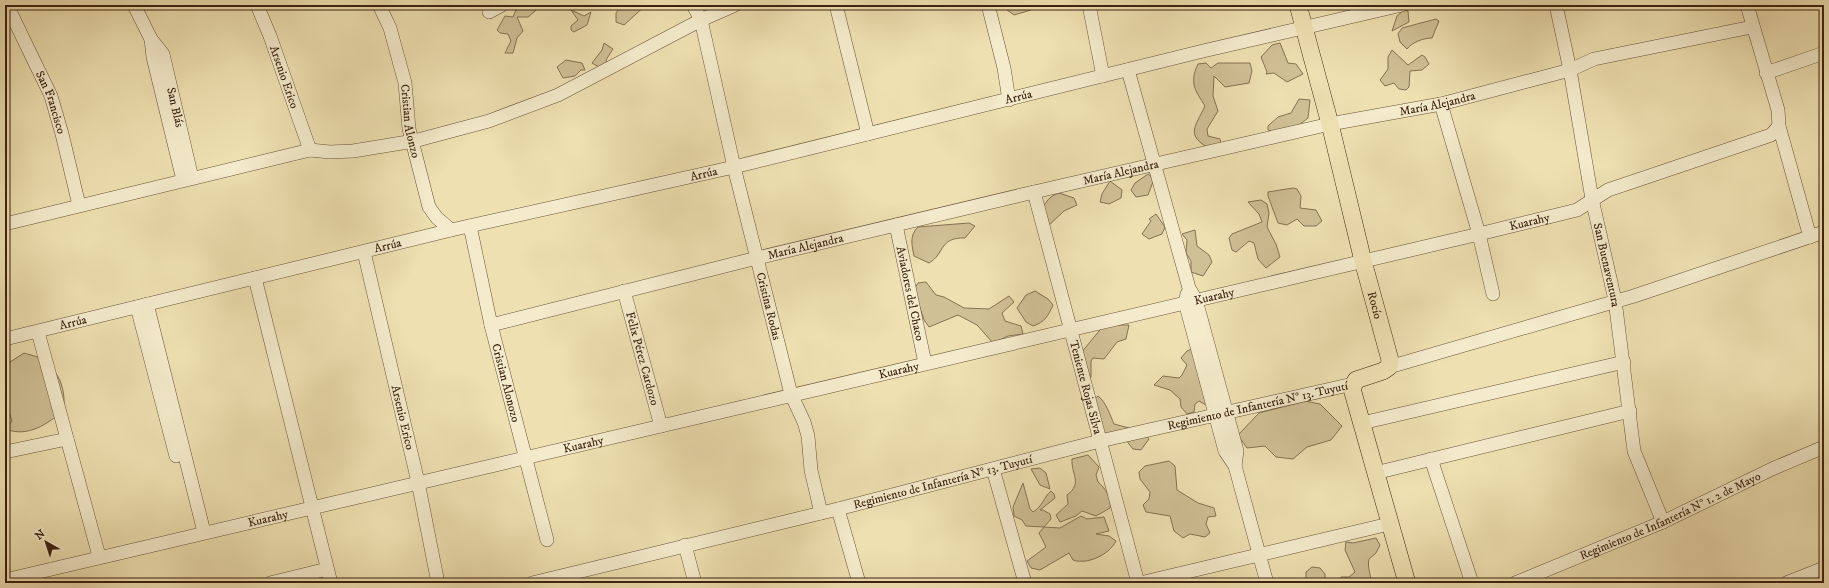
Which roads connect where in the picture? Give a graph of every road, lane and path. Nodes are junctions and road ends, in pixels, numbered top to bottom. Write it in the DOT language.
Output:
graph roads {
  1 [pos="7,5"];
  2 [pos="134,5"];
  3 [pos="257,5"];
  4 [pos="379,5"];
  5 [pos="502,5"];
  6 [pos="693,5"];
  7 [pos="735,5"];
  8 [pos="836,5"];
  9 [pos="988,5"];
  10 [pos="1089,5"];
  11 [pos="1298,5"];
  12 [pos="1402,5"];
  13 [pos="1556,5"];
  14 [pos="1747,5"];
  15 [pos="489,12"];
  16 [pos="702,20"];
  17 [pos="1304,26"];
  18 [pos="1752,27"];
  19 [pos="1824,52"];
  20 [pos="1128,70"];
  21 [pos="1570,70"];
  22 [pos="1766,72"];
  23 [pos="1103,76"];
  24 [pos="1009,100"];
  25 [pos="1441,104"];
  26 [pos="1330,124"];
  27 [pos="1779,126"];
  28 [pos="868,134"];
  29 [pos="411,142"];
  30 [pos="310,150"];
  31 [pos="1155,165"];
  32 [pos="734,167"];
  33 [pos="188,179"];
  34 [pos="1034,192"];
  35 [pos="1592,199"];
  36 [pos="79,205"];
  37 [pos="5,224"];
  38 [pos="896,225"];
  39 [pos="470,226"];
  40 [pos="451,230"];
  41 [pos="1824,232"];
  42 [pos="1479,234"];
  43 [pos="1810,236"];
  44 [pos="364,252"];
  45 [pos="757,258"];
  46 [pos="1362,261"];
  47 [pos="255,278"];
  48 [pos="624,291"];
  49 [pos="1493,294"];
  50 [pos="1615,300"];
  51 [pos="1191,301"];
  52 [pos="142,306"];
  53 [pos="490,325"];
  54 [pos="1071,328"];
  55 [pos="38,332"];
  56 [pos="5,339"];
  57 [pos="1624,362"];
  58 [pos="925,363"];
  59 [pos="1389,367"];
  60 [pos="1353,384"];
  61 [pos="791,394"];
  62 [pos="1630,411"];
  63 [pos="1227,412"];
  64 [pos="1214,415"];
  65 [pos="1362,423"];
  66 [pos="661,426"];
  67 [pos="67,439"];
  68 [pos="1100,441"];
  69 [pos="1824,447"];
  70 [pos="5,452"];
  71 [pos="524,458"];
  72 [pos="1431,459"];
  73 [pos="1235,466"];
  74 [pos="993,470"];
  75 [pos="1376,473"];
  76 [pos="418,482"];
  77 [pos="311,507"];
  78 [pos="838,510"];
  79 [pos="821,513"];
  80 [pos="1663,522"];
  81 [pos="1389,524"];
  82 [pos="200,533"];
  83 [pos="547,540"];
  84 [pos="685,545"];
  85 [pos="1260,555"];
  86 [pos="99,556"];
  87 [pos="1824,568"];
  88 [pos="327,569"];
  89 [pos="5,580"];
  90 [pos="270,583"];
  91 [pos="331,583"];
  92 [pos="438,583"];
  93 [pos="532,583"];
  94 [pos="695,583"];
  95 [pos="859,583"];
  96 [pos="1025,583"];
  97 [pos="1139,583"];
  98 [pos="1267,583"];
  99 [pos="1406,583"];
  100 [pos="1472,583"];
  101 [pos="1515,583"];
  102 [pos="1786,583"];
  1 -- 36 [label="street, San Francisco"];
  2 -- 33 [label="street, San Blás"];
  3 -- 30 [label="street, Arsenio Erico"];
  4 -- 29 [label="street, Cristian Alonzo"];
  5 -- 15 [label="street"];
  6 -- 16 [label="street, Cristina Rodas"];
  7 -- 16 [label="street"];
  8 -- 28 [label="street"];
  9 -- 24 [label="street"];
  10 -- 23 [label="street"];
  11 -- 17 [label="main road, Rocío"];
  12 -- 17 [label="street, Arrúa"];
  13 -- 21 [label="street, San Buenaventura"];
  14 -- 18 [label="street"];
  16 -- 29 [label="street"];
  16 -- 32 [label="street, Cristina Rodas"];
  17 -- 20 [label="street, Arrúa"];
  17 -- 26 [label="main road, Rocío"];
  18 -- 21 [label="street, María Alejandra"];
  18 -- 22 [label="street"];
  19 -- 22 [label="street"];
  20 -- 23 [label="street, Arrúa"];
  20 -- 31 [label="street"];
  21 -- 25 [label="street, María Alejandra"];
  21 -- 35 [label="street, San Buenaventura"];
  22 -- 27 [label="street"];
  23 -- 24 [label="street, Arrúa"];
  24 -- 28 [label="street, Arrúa"];
  25 -- 26 [label="street, María Alejandra"];
  25 -- 42 [label="street"];
  26 -- 31 [label="street, María Alejandra"];
  26 -- 46 [label="main road, Rocío"];
  27 -- 35 [label="street, Kuarahy"];
  27 -- 43 [label="street"];
  28 -- 32 [label="street, Arrúa"];
  29 -- 30 [label="street"];
  29 -- 40 [label="street, Cristian Alonzo"];
  30 -- 33 [label="street"];
  31 -- 34 [label="street, María Alejandra"];
  31 -- 51 [label="street"];
  32 -- 39 [label="street, Arrúa"];
  32 -- 45 [label="street, Cristina Rodas"];
  33 -- 36 [label="street"];
  34 -- 38 [label="street, María Alejandra"];
  34 -- 54 [label="street, Teniente Rojas Silva"];
  35 -- 42 [label="street, Kuarahy"];
  35 -- 50 [label="street, San Buenaventura"];
  36 -- 37 [label="street"];
  38 -- 45 [label="street, María Alejandra"];
  38 -- 58 [label="street, Aviadores del Chaco"];
  39 -- 40 [label="street, Arrúa"];
  39 -- 53 [label="street, Cristian Alonozo"];
  40 -- 44 [label="street, Arrúa"];
  41 -- 43 [label="street"];
  42 -- 46 [label="street, Kuarahy"];
  42 -- 49 [label="street"];
  43 -- 50 [label="street"];
  44 -- 47 [label="street, Arrúa"];
  44 -- 76 [label="street, Arsenio Erico"];
  45 -- 48 [label="street, María Alejandra"];
  45 -- 61 [label="street, Cristina Rodas"];
  46 -- 51 [label="street, Kuarahy"];
  46 -- 59 [label="main road, Rocío"];
  47 -- 52 [label="street, Arrúa"];
  47 -- 77 [label="street"];
  48 -- 53 [label="street, María Alejandra"];
  48 -- 66 [label="street, Felix Pérez Cardozo"];
  50 -- 57 [label="street, San Buenaventura"];
  50 -- 59 [label="street"];
  51 -- 54 [label="street, Kuarahy"];
  51 -- 63 [label="street"];
  51 -- 64 [label="street"];
  52 -- 55 [label="street, Arrúa"];
  52 -- 82 [label="street"];
  53 -- 71 [label="street, Cristian Alonozo"];
  54 -- 58 [label="street, Kuarahy"];
  54 -- 68 [label="street, Teniente Rojas Silva"];
  55 -- 56 [label="street, Arrúa"];
  55 -- 67 [label="street"];
  57 -- 62 [label="street, San Buenaventura"];
  57 -- 65 [label="street"];
  58 -- 61 [label="street, Kuarahy"];
  59 -- 60 [label="main road"];
  60 -- 63 [label="street, Regimiento de Infantería N° 13. Tuyutí"];
  60 -- 65 [label="main road"];
  61 -- 66 [label="street, Kuarahy"];
  61 -- 79 [label="street, Cristina Rodas"];
  62 -- 72 [label="street"];
  62 -- 80 [label="street, San Buenaventura"];
  63 -- 64 [label="street, Regimiento de Infantería N° 13. Tuyutí"];
  63 -- 73 [label="street"];
  64 -- 68 [label="street, Regimiento de Infantería N° 13. Tuyutí"];
  64 -- 73 [label="street"];
  65 -- 75 [label="main road"];
  66 -- 71 [label="street, Kuarahy"];
  67 -- 70 [label="street"];
  67 -- 86 [label="street"];
  68 -- 74 [label="street, Regimiento de Infantería N° 13. Tuyutí"];
  68 -- 97 [label="street, Teniente Rojas Silva"];
  69 -- 80 [label="street, Regimiento de Infantería N° 1. 2 de Mayo"];
  71 -- 76 [label="street, Kuarahy"];
  71 -- 83 [label="street, Cristian Alonozo"];
  72 -- 75 [label="street"];
  72 -- 100 [label="street"];
  73 -- 85 [label="street"];
  74 -- 78 [label="street, Regimiento de Infantería N° 13. Tuyutí"];
  74 -- 96 [label="street"];
  75 -- 81 [label="main road"];
  76 -- 77 [label="street, Kuarahy"];
  76 -- 92 [label="street, Arsenio Erico"];
  77 -- 82 [label="street, Kuarahy"];
  77 -- 88 [label="street"];
  78 -- 79 [label="street, Regimiento de Infantería N° 13. Tuyutí"];
  78 -- 95 [label="street"];
  79 -- 84 [label="street, Regimiento de Infantería N° 13. Tuyutí"];
  80 -- 101 [label="street, Regimiento de Infantería N° 1. 2 de Mayo"];
  81 -- 85 [label="street"];
  81 -- 99 [label="main road"];
  82 -- 86 [label="street, Kuarahy"];
  84 -- 93 [label="street, Regimiento de Infantería N° 13. Tuyutí"];
  84 -- 94 [label="street"];
  85 -- 97 [label="street"];
  85 -- 98 [label="street"];
  86 -- 89 [label="street, Kuarahy"];
  87 -- 102 [label="street"];
  88 -- 90 [label="street"];
  88 -- 91 [label="street"];
}
